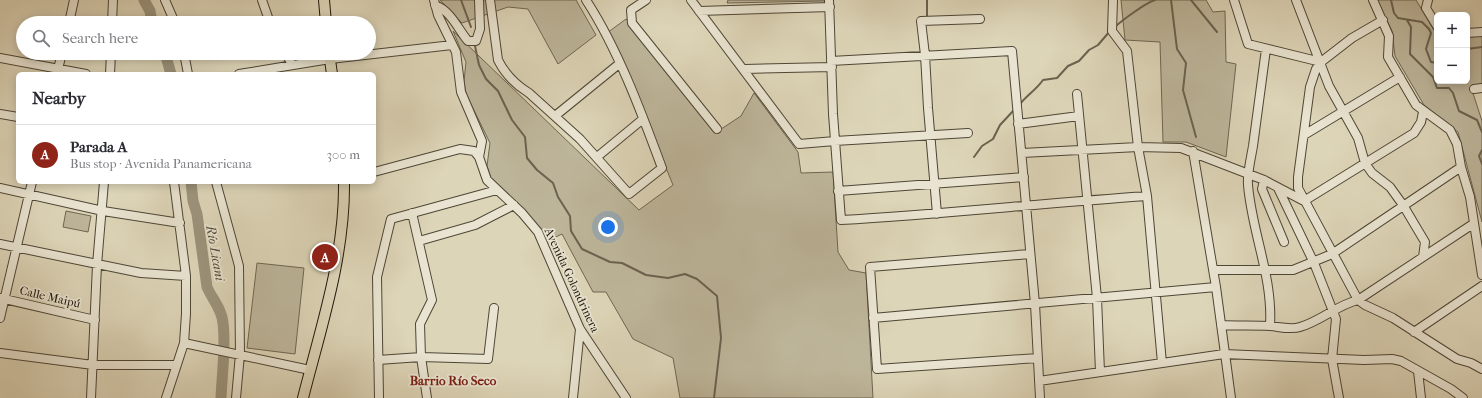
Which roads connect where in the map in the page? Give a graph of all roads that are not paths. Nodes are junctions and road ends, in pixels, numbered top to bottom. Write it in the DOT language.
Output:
graph roads {
  1 [pos="74,0"];
  2 [pos="113,0"];
  3 [pos="165,0"];
  4 [pos="262,0"];
  5 [pos="324,0"];
  6 [pos="478,0"];
  7 [pos="490,0"];
  8 [pos="586,0"];
  9 [pos="593,0"];
  10 [pos="646,0"];
  11 [pos="1113,0"];
  12 [pos="1234,0"];
  13 [pos="1373,0"];
  14 [pos="1428,0"];
  15 [pos="1299,1"];
  16 [pos="435,3"];
  17 [pos="695,4"];
  18 [pos="830,4"];
  19 [pos="592,10"];
  20 [pos="71,16"];
  21 [pos="112,16"];
  22 [pos="172,16"];
  23 [pos="268,16"];
  24 [pos="325,16"];
  25 [pos="980,19"];
  26 [pos="1383,20"];
  27 [pos="1434,21"];
  28 [pos="1481,32"];
  29 [pos="1470,33"];
  30 [pos="452,45"];
  31 [pos="1266,49"];
  32 [pos="376,52"];
  33 [pos="926,55"];
  34 [pos="0,58"];
  35 [pos="60,60"];
  36 [pos="111,60"];
  37 [pos="185,60"];
  38 [pos="290,60"];
  39 [pos="313,60"];
  40 [pos="330,60"];
  41 [pos="1321,62"];
  42 [pos="619,64"];
  43 [pos="832,64"];
  44 [pos="292,65"];
  45 [pos="745,69"];
  46 [pos="58,71"];
  47 [pos="110,72"];
  48 [pos="188,72"];
  49 [pos="251,72"];
  50 [pos="332,72"];
  51 [pos="1400,76"];
  52 [pos="1077,94"];
  53 [pos="1343,111"];
  54 [pos="1423,112"];
  55 [pos="0,114"];
  56 [pos="555,116"];
  57 [pos="1080,116"];
  58 [pos="16,117"];
  59 [pos="1432,117"];
  60 [pos="643,119"];
  61 [pos="1018,124"];
  62 [pos="717,129"];
  63 [pos="1414,132"];
  64 [pos="968,133"];
  65 [pos="930,135"];
  66 [pos="1304,135"];
  67 [pos="835,141"];
  68 [pos="1138,147"];
  69 [pos="1083,150"];
  70 [pos="1193,151"];
  71 [pos="1022,153"];
  72 [pos="479,156"];
  73 [pos="597,157"];
  74 [pos="1365,163"];
  75 [pos="1461,167"];
  76 [pos="376,171"];
  77 [pos="1249,175"];
  78 [pos="1024,177"];
  79 [pos="1264,180"];
  80 [pos="32,184"];
  81 [pos="104,184"];
  82 [pos="174,184"];
  83 [pos="217,184"];
  84 [pos="344,184"];
  85 [pos="934,185"];
  86 [pos="0,188"];
  87 [pos="1278,188"];
  88 [pos="497,190"];
  89 [pos="838,191"];
  90 [pos="29,194"];
  91 [pos="1147,196"];
  92 [pos="1088,200"];
  93 [pos="1304,201"];
  94 [pos="514,205"];
  95 [pos="1026,205"];
  96 [pos="1403,205"];
  97 [pos="103,211"];
  98 [pos="412,213"];
  99 [pos="937,214"];
  100 [pos="180,223"];
  101 [pos="1473,224"];
  102 [pos="419,241"];
  103 [pos="1284,242"];
  104 [pos="0,244"];
  105 [pos="17,248"];
  106 [pos="1030,254"];
  107 [pos="1332,254"];
  108 [pos="1423,257"];
  109 [pos="1314,263"];
  110 [pos="97,265"];
  111 [pos="1214,270"];
  112 [pos="1266,271"];
  113 [pos="1482,275"];
  114 [pos="186,276"];
  115 [pos="1482,286"];
  116 [pos="1216,287"];
  117 [pos="1156,292"];
  118 [pos="1097,298"];
  119 [pos="3,299"];
  120 [pos="1358,300"];
  121 [pos="1035,304"];
  122 [pos="494,308"];
  123 [pos="1333,310"];
  124 [pos="0,318"];
  125 [pos="873,318"];
  126 [pos="95,320"];
  127 [pos="1221,325"];
  128 [pos="1270,326"];
  129 [pos="580,330"];
  130 [pos="1414,332"];
  131 [pos="184,343"];
  132 [pos="0,353"];
  133 [pos="240,354"];
  134 [pos="1224,354"];
  135 [pos="421,356"];
  136 [pos="1038,358"];
  137 [pos="1332,359"];
  138 [pos="378,360"];
  139 [pos="1162,363"];
  140 [pos="94,365"];
  141 [pos="176,365"];
  142 [pos="310,370"];
  143 [pos="1482,370"];
  144 [pos="1418,371"];
  145 [pos="1100,372"];
  146 [pos="1039,381"];
  147 [pos="1451,389"];
  148 [pos="90,398"];
  149 [pos="166,398"];
  150 [pos="236,398"];
  151 [pos="303,398"];
  152 [pos="379,398"];
  153 [pos="426,398"];
  154 [pos="573,398"];
  155 [pos="626,398"];
  156 [pos="1040,398"];
  157 [pos="1231,398"];
  158 [pos="1339,398"];
  159 [pos="1421,398"];
  160 [pos="1452,398"];
  161 [pos="1463,398"];
  1 -- 20 [label="street"];
  2 -- 21 [label="street"];
  3 -- 22 [label="street"];
  4 -- 23 [label="street"];
  5 -- 24 [label="main road"];
  6 -- 16 [label="street"];
  7 -- 56 [label="street"];
  8 -- 19 [label="street"];
  9 -- 19 [label="street"];
  10 -- 62 [label="street"];
  11 -- 68 [label="street"];
  12 -- 31 [label="street"];
  13 -- 26 [label="street"];
  14 -- 27 [label="street"];
  15 -- 41 [label="street"];
  16 -- 30 [label="street, Avenida Golondrinera"];
  17 -- 18 [label="street"];
  17 -- 45 [label="street"];
  18 -- 43 [label="street"];
  19 -- 42 [label="street"];
  25 -- 33 [label="street"];
  26 -- 41 [label="street"];
  26 -- 51 [label="street"];
  28 -- 29 [label="street"];
  30 -- 32 [label="street"];
  30 -- 72 [label="street, Avenida Golondrinera"];
  31 -- 41 [label="street"];
  31 -- 77 [label="street"];
  33 -- 43 [label="street"];
  33 -- 61 [label="street"];
  33 -- 65 [label="street"];
  34 -- 46 [label="street"];
  35 -- 46 [label="street"];
  36 -- 47 [label="street"];
  37 -- 48 [label="street"];
  38 -- 44 [label="street"];
  39 -- 44 [label="street"];
  40 -- 50 [label="main road"];
  41 -- 53 [label="street"];
  41 -- 66 [label="street"];
  42 -- 56 [label="street"];
  42 -- 60 [label="street"];
  43 -- 45 [label="street"];
  43 -- 67 [label="street"];
  44 -- 49 [label="street"];
  45 -- 67 [label="street"];
  51 -- 53 [label="street"];
  51 -- 54 [label="street"];
  52 -- 57 [label="street"];
  53 -- 66 [label="street"];
  53 -- 74 [label="street"];
  54 -- 59 [label="street"];
  54 -- 63 [label="street"];
  55 -- 58 [label="street"];
  56 -- 73 [label="street"];
  57 -- 61 [label="street"];
  57 -- 69 [label="street"];
  59 -- 63 [label="street"];
  59 -- 75 [label="street"];
  60 -- 73 [label="street"];
  60 -- 73 [label="street"];
  61 -- 71 [label="street"];
  63 -- 74 [label="street"];
  64 -- 65 [label="street"];
  65 -- 67 [label="street"];
  65 -- 85 [label="street"];
  66 -- 93 [label="street"];
  67 -- 89 [label="street"];
  68 -- 69 [label="street"];
  68 -- 70 [label="street"];
  68 -- 91 [label="street"];
  69 -- 71 [label="street"];
  69 -- 92 [label="street"];
  70 -- 77 [label="street"];
  70 -- 111 [label="street"];
  71 -- 78 [label="street"];
  72 -- 76 [label="street"];
  72 -- 88 [label="street, Avenida Golondrinera"];
  74 -- 93 [label="street"];
  74 -- 96 [label="street"];
  75 -- 96 [label="street"];
  75 -- 101 [label="street"];
  77 -- 79 [label="street"];
  77 -- 112 [label="street"];
  78 -- 85 [label="street"];
  78 -- 95 [label="street"];
  79 -- 87 [label="street"];
  79 -- 103 [label="street"];
  80 -- 90 [label="street"];
  81 -- 97 [label="street"];
  82 -- 100 [label="street"];
  83 -- 133 [label="street"];
  84 -- 142 [label="main road"];
  85 -- 89 [label="street"];
  85 -- 99 [label="street"];
  86 -- 90 [label="street"];
  87 -- 93 [label="street"];
  87 -- 109 [label="street"];
  88 -- 94 [label="street, Avenida Golondrinera"];
  88 -- 98 [label="street"];
  89 -- 99 [label="street"];
  90 -- 97 [label="street"];
  90 -- 105 [label="street"];
  91 -- 92 [label="street"];
  91 -- 117 [label="street"];
  92 -- 95 [label="street"];
  92 -- 118 [label="street"];
  93 -- 107 [label="street"];
  94 -- 102 [label="street"];
  94 -- 129 [label="street, Avenida Golondrinera"];
  95 -- 99 [label="street"];
  95 -- 106 [label="street"];
  96 -- 107 [label="street"];
  96 -- 108 [label="street"];
  97 -- 100 [label="street"];
  97 -- 110 [label="street"];
  98 -- 102 [label="street"];
  98 -- 138 [label="street"];
  100 -- 114 [label="street"];
  101 -- 108 [label="street"];
  101 -- 113 [label="street"];
  102 -- 135 [label="street"];
  104 -- 105 [label="street"];
  105 -- 110 [label="street"];
  105 -- 119 [label="street"];
  106 -- 121 [label="street"];
  106 -- 125 [label="street"];
  107 -- 109 [label="street"];
  107 -- 120 [label="street"];
  108 -- 120 [label="street"];
  109 -- 112 [label="street"];
  109 -- 123 [label="street"];
  110 -- 114 [label="street"];
  110 -- 126 [label="street"];
  111 -- 112 [label="street"];
  111 -- 116 [label="street"];
  112 -- 128 [label="street"];
  114 -- 131 [label="street"];
  115 -- 130 [label="street"];
  116 -- 117 [label="street"];
  116 -- 127 [label="street"];
  117 -- 118 [label="street"];
  117 -- 139 [label="street"];
  118 -- 121 [label="street"];
  118 -- 145 [label="street"];
  119 -- 124 [label="street"];
  119 -- 126 [label="street, Calle Maipú"];
  120 -- 123 [label="street"];
  120 -- 130 [label="street"];
  121 -- 125 [label="street"];
  121 -- 136 [label="street"];
  122 -- 135 [label="street"];
  123 -- 128 [label="street"];
  123 -- 137 [label="street"];
  125 -- 136 [label="street"];
  126 -- 140 [label="street"];
  127 -- 128 [label="street"];
  127 -- 134 [label="street"];
  129 -- 154 [label="street"];
  129 -- 155 [label="street, Avenida Golondrinera"];
  130 -- 143 [label="street"];
  131 -- 133 [label="street"];
  131 -- 141 [label="street"];
  132 -- 140 [label="street"];
  133 -- 142 [label="street"];
  133 -- 150 [label="street"];
  134 -- 137 [label="street"];
  134 -- 139 [label="street"];
  134 -- 157 [label="street"];
  135 -- 138 [label="street"];
  135 -- 153 [label="street"];
  136 -- 146 [label="street"];
  137 -- 144 [label="street"];
  137 -- 158 [label="street"];
  138 -- 152 [label="street"];
  139 -- 145 [label="street"];
  140 -- 141 [label="street"];
  140 -- 148 [label="street"];
  141 -- 149 [label="street"];
  142 -- 151 [label="main road"];
  144 -- 147 [label="street"];
  144 -- 159 [label="street"];
  145 -- 146 [label="street"];
  146 -- 156 [label="street"];
  147 -- 160 [label="street"];
  147 -- 161 [label="street"];
}
